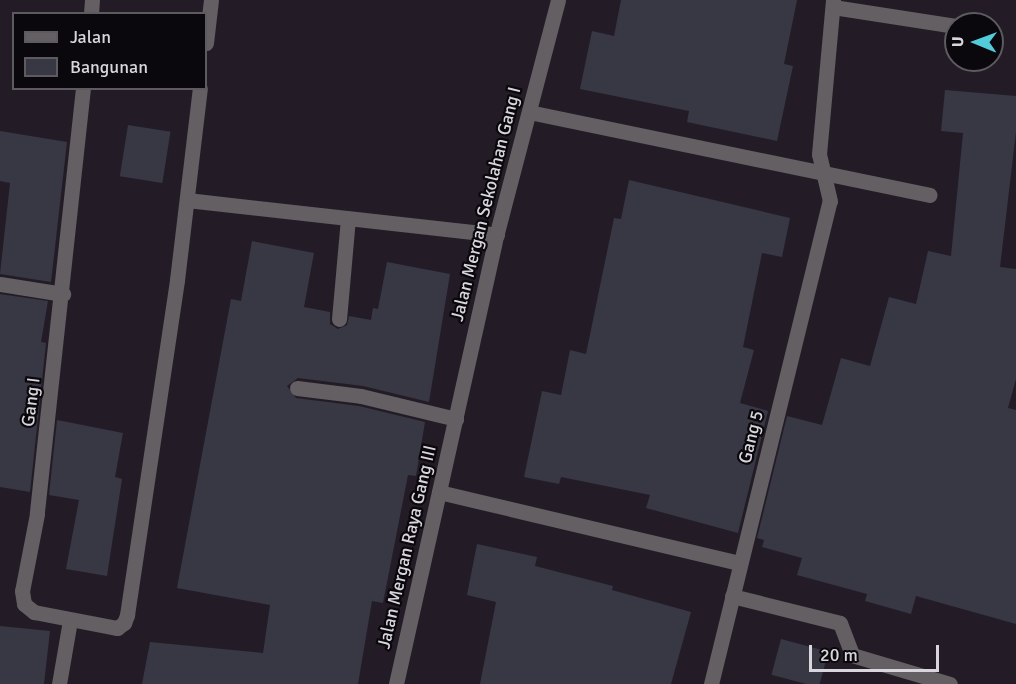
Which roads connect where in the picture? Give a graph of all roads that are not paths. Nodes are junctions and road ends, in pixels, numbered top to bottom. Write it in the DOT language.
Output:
graph roads {
  1 [pos="211,0"];
  2 [pos="558,0"];
  3 [pos="833,3"];
  4 [pos="944,24"];
  5 [pos="207,34"];
  6 [pos="83,90"];
  7 [pos="200,90"];
  8 [pos="529,112"];
  9 [pos="825,176"];
  10 [pos="930,195"];
  11 [pos="187,200"];
  12 [pos="348,218"];
  13 [pos="497,235"];
  14 [pos="0,284"];
  15 [pos="63,294"];
  16 [pos="339,319"];
  17 [pos="297,388"];
  18 [pos="456,419"];
  19 [pos="439,492"];
  20 [pos="740,563"];
  21 [pos="732,596"];
  22 [pos="70,620"];
  23 [pos="59,684"];
  24 [pos="396,684"];
  25 [pos="711,684"];
  26 [pos="950,684"];
  1 -- 5 [label="street"];
  2 -- 8 [label="street, Jalan Mergan Sekolahan Gang I"];
  3 -- 4 [label="street"];
  3 -- 9 [label="street"];
  6 -- 15 [label="street, Gang I"];
  7 -- 11 [label="street"];
  8 -- 9 [label="street"];
  8 -- 13 [label="street, Jalan Mergan Sekolahan Gang I"];
  9 -- 10 [label="street"];
  9 -- 20 [label="street, Gang 5"];
  11 -- 12 [label="street"];
  11 -- 22 [label="street, Gang I"];
  12 -- 13 [label="street"];
  12 -- 16 [label="street"];
  13 -- 18 [label="street, Jalan Mergan Sekolahan Gang I"];
  14 -- 15 [label="street"];
  15 -- 22 [label="street, Gang I"];
  17 -- 18 [label="street"];
  18 -- 19 [label="street, Jalan Mergan Raya Gang III"];
  19 -- 20 [label="street"];
  19 -- 24 [label="street, Jalan Mergan Raya Gang III"];
  20 -- 21 [label="street, Gang 5"];
  21 -- 25 [label="street, Gang 5"];
  21 -- 26 [label="street"];
  22 -- 23 [label="street"];
}
